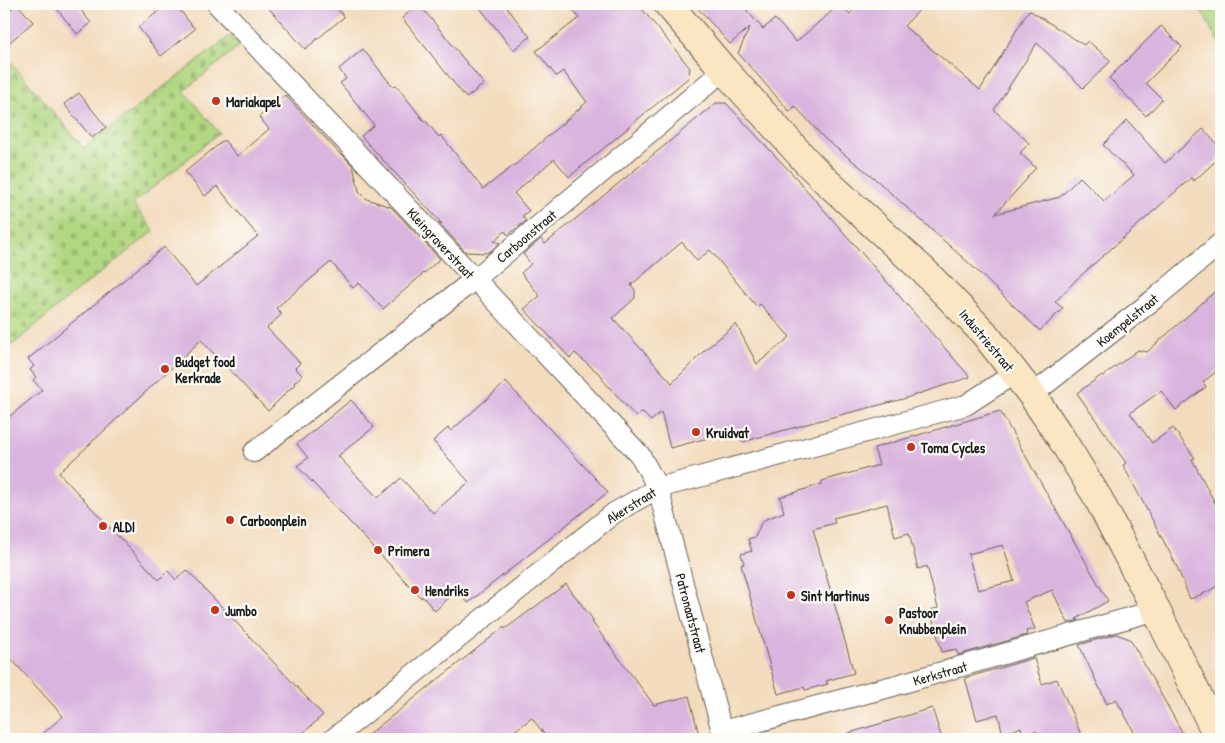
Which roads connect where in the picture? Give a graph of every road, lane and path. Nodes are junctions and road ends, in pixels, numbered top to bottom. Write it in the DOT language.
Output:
graph roads {
  1 [pos="217,4"];
  2 [pos="668,4"];
  3 [pos="724,70"];
  4 [pos="1221,243"];
  5 [pos="475,279"];
  6 [pos="1015,373"];
  7 [pos="1032,395"];
  8 [pos="254,452"];
  9 [pos="658,488"];
  10 [pos="1156,610"];
  11 [pos="724,735"];
  12 [pos="332,739"];
  13 [pos="1219,739"];
  1 -- 5 [label="street, Kleingraverstraat"];
  2 -- 3 [label="street, Industriestraat"];
  3 -- 5 [label="street, Carboonstraat"];
  3 -- 6 [label="street, Industriestraat"];
  4 -- 7 [label="street, Koempelstraat"];
  5 -- 8 [label="street, Carboonstraat"];
  5 -- 9 [label="street, Kleingraverstraat"];
  6 -- 7 [label="street, Industriestraat"];
  6 -- 9 [label="street, Akerstraat"];
  7 -- 10 [label="street, Industriestraat"];
  9 -- 11 [label="street, Patronaatstraat"];
  9 -- 12 [label="street, Akerstraat"];
  10 -- 11 [label="street, Kerkstraat"];
  10 -- 13 [label="street, Industriestraat"];
}
